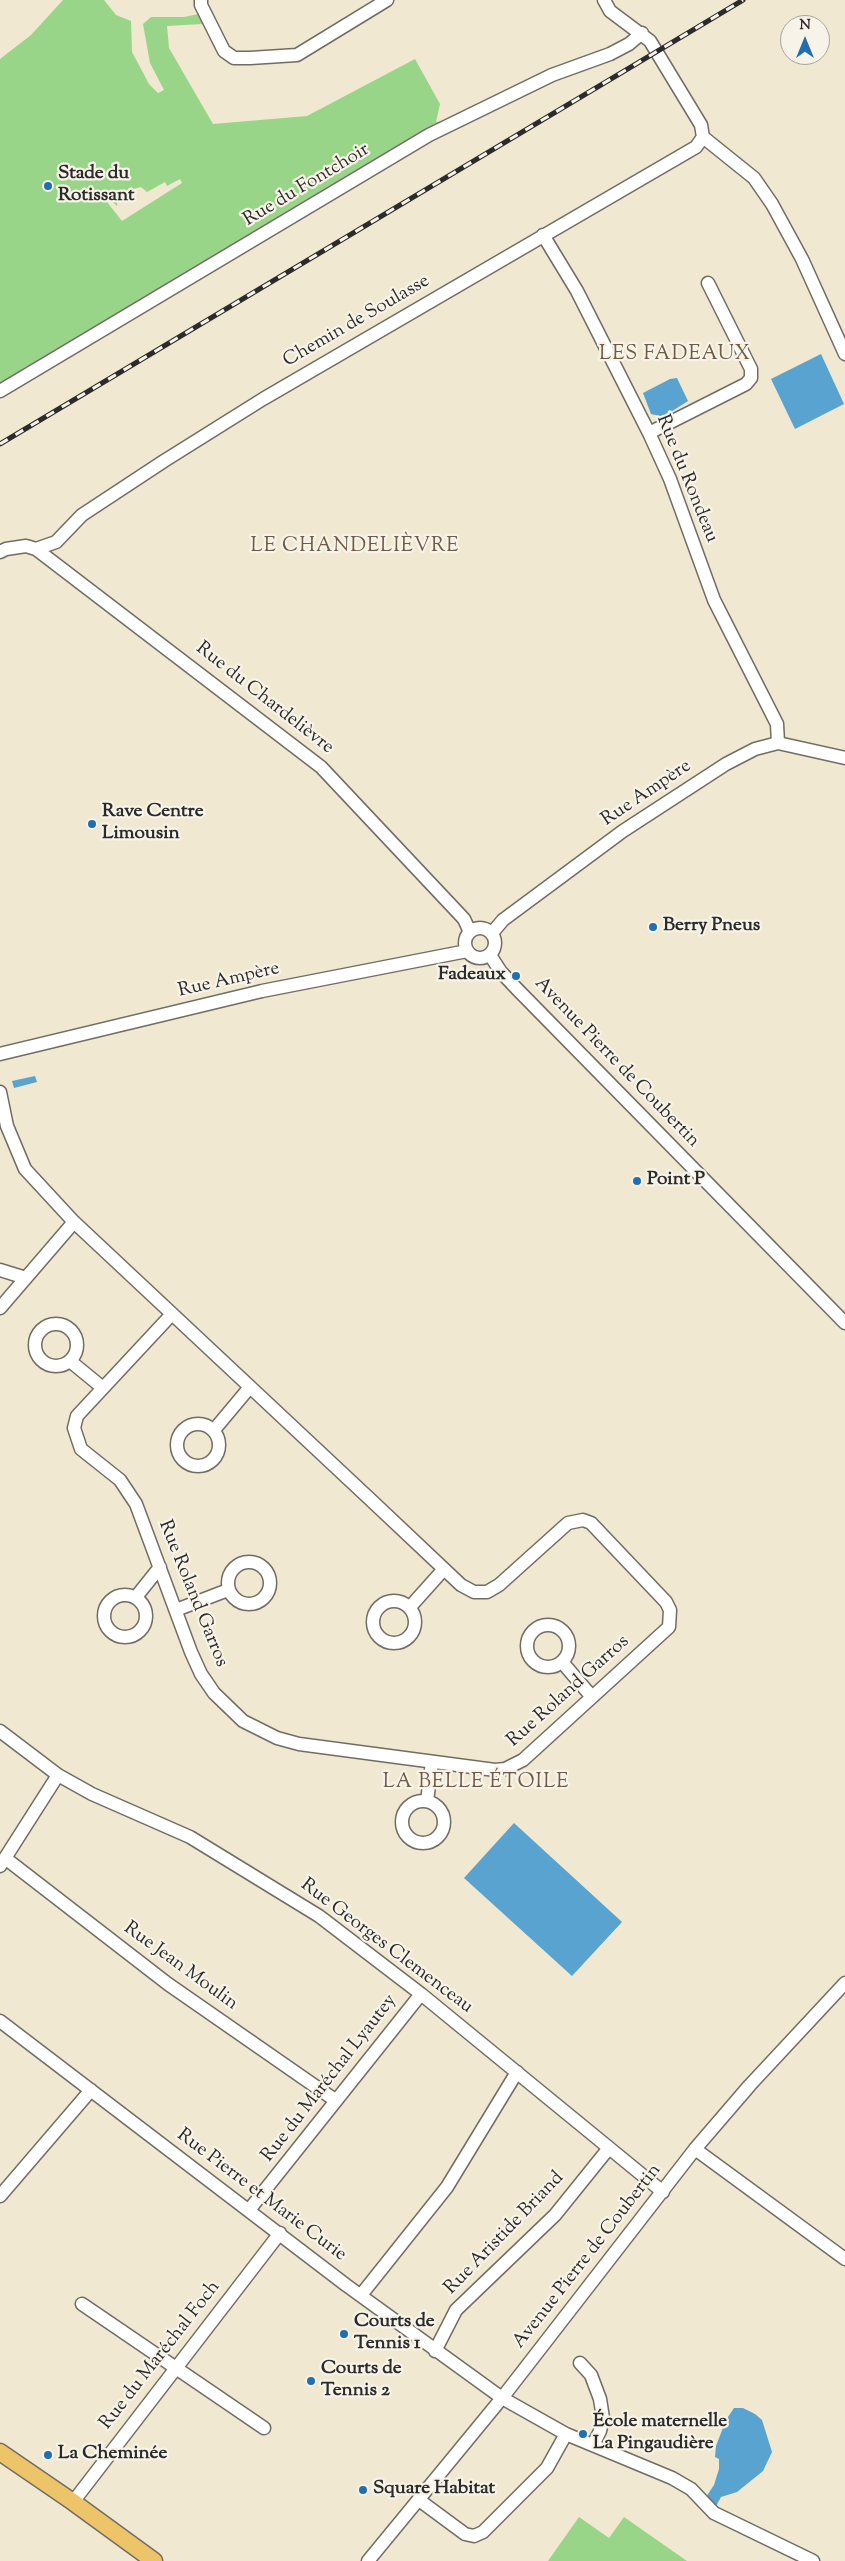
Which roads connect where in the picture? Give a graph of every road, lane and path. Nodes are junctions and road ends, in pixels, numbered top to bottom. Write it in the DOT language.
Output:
graph roads {
  1 [pos="201,0"];
  2 [pos="388,0"];
  3 [pos="604,0"];
  4 [pos="642,33"];
  5 [pos="703,137"];
  6 [pos="543,235"];
  7 [pos="708,283"];
  8 [pos="845,354"];
  9 [pos="0,391"];
  10 [pos="649,433"];
  11 [pos="36,548"];
  12 [pos="0,552"];
  13 [pos="778,743"];
  14 [pos="845,758"];
  15 [pos="470,932"];
  16 [pos="492,933"];
  17 [pos="467,951"];
  18 [pos="490,955"];
  19 [pos="0,1054"];
  20 [pos="0,1092"];
  21 [pos="74,1222"];
  22 [pos="0,1270"];
  23 [pos="26,1278"];
  24 [pos="0,1308"];
  25 [pos="172,1314"];
  26 [pos="845,1323"];
  27 [pos="70,1361"];
  28 [pos="250,1387"];
  29 [pos="103,1388"];
  30 [pos="214,1430"];
  31 [pos="160,1567"];
  32 [pos="444,1569"];
  33 [pos="228,1590"];
  34 [pos="136,1597"];
  35 [pos="410,1607"];
  36 [pos="176,1610"];
  37 [pos="562,1662"];
  38 [pos="592,1697"];
  39 [pos="0,1730"];
  40 [pos="432,1762"];
  41 [pos="58,1775"];
  42 [pos="427,1801"];
  43 [pos="2,1862"];
  44 [pos="845,1984"];
  45 [pos="421,1994"];
  46 [pos="0,2022"];
  47 [pos="517,2072"];
  48 [pos="91,2090"];
  49 [pos="336,2100"];
  50 [pos="609,2148"];
  51 [pos="695,2149"];
  52 [pos="663,2192"];
  53 [pos="0,2196"];
  54 [pos="249,2210"];
  55 [pos="280,2233"];
  56 [pos="845,2259"];
  57 [pos="361,2295"];
  58 [pos="82,2304"];
  59 [pos="435,2351"];
  60 [pos="580,2363"];
  61 [pos="176,2368"];
  62 [pos="502,2398"];
  63 [pos="264,2428"];
  64 [pos="566,2434"];
  65 [pos="593,2445"];
  66 [pos="0,2452"];
  67 [pos="419,2500"];
  68 [pos="73,2502"];
  69 [pos="154,2561"];
  70 [pos="368,2561"];
  71 [pos="813,2561"];
  1 -- 2 [label="street"];
  3 -- 4 [label="street"];
  4 -- 5 [label="street"];
  4 -- 9 [label="street, Rue du Fontchoir"];
  5 -- 6 [label="street, Chemin de Soulasse"];
  5 -- 8 [label="street"];
  6 -- 10 [label="street, Rue du Rondeau"];
  6 -- 11 [label="street, Chemin de Soulasse"];
  7 -- 10 [label="street"];
  10 -- 13 [label="street, Rue du Rondeau"];
  11 -- 12 [label="street"];
  11 -- 15 [label="street, Rue du Chardelièvre"];
  13 -- 14 [label="street, Rue Ampère"];
  13 -- 16 [label="street, Rue Ampère"];
  15 -- 16 [label="street"];
  15 -- 17 [label="street"];
  16 -- 18 [label="street"];
  17 -- 18 [label="street"];
  17 -- 19 [label="street, Rue Ampère"];
  18 -- 26 [label="street, Avenue Pierre de Coubertin"];
  20 -- 21 [label="street, Rue Roland Garros"];
  21 -- 23 [label="street"];
  21 -- 25 [label="street, Rue Roland Garros"];
  22 -- 23 [label="street"];
  23 -- 24 [label="street"];
  25 -- 28 [label="street, Rue Roland Garros"];
  25 -- 29 [label="street, Rue Roland Garros"];
  27 -- 29 [label="street"];
  28 -- 30 [label="street"];
  28 -- 32 [label="street, Rue Roland Garros"];
  29 -- 31 [label="street, Rue Roland Garros"];
  31 -- 34 [label="street"];
  31 -- 36 [label="street, Rue Roland Garros"];
  32 -- 35 [label="street"];
  32 -- 38 [label="street, Rue Roland Garros"];
  33 -- 36 [label="street"];
  36 -- 40 [label="street, Rue Roland Garros"];
  37 -- 38 [label="street"];
  38 -- 40 [label="street, Rue Roland Garros"];
  39 -- 41 [label="street, Rue Georges Clemenceau"];
  40 -- 42 [label="street"];
  41 -- 43 [label="street"];
  41 -- 45 [label="street, Rue Georges Clemenceau"];
  43 -- 49 [label="street, Rue Jean Moulin"];
  44 -- 51 [label="street, Avenue Pierre de Coubertin"];
  45 -- 47 [label="street, Rue Georges Clemenceau"];
  45 -- 49 [label="street, Rue du Maréchal Lyautey"];
  46 -- 48 [label="street, Rue Pierre et Marie Curie"];
  47 -- 50 [label="street, Rue Georges Clemenceau"];
  47 -- 57 [label="street"];
  48 -- 53 [label="street"];
  48 -- 54 [label="street, Rue Pierre et Marie Curie"];
  49 -- 54 [label="street, Rue du Maréchal Lyautey"];
  50 -- 52 [label="street, Rue Georges Clemenceau"];
  50 -- 59 [label="street, Rue Aristide Briand"];
  51 -- 52 [label="street, Avenue Pierre de Coubertin"];
  51 -- 56 [label="street"];
  52 -- 62 [label="street, Avenue Pierre de Coubertin"];
  54 -- 55 [label="street, Rue Pierre et Marie Curie"];
  55 -- 57 [label="street, Rue Pierre et Marie Curie"];
  55 -- 61 [label="street, Rue du Maréchal Foch"];
  57 -- 59 [label="street, Rue Pierre et Marie Curie"];
  58 -- 61 [label="street"];
  59 -- 62 [label="street, Rue Pierre et Marie Curie"];
  60 -- 65 [label="street"];
  61 -- 63 [label="street"];
  61 -- 68 [label="street, Rue du Maréchal Foch"];
  62 -- 64 [label="street, Rue Pierre et Marie Curie"];
  62 -- 67 [label="street, Avenue Pierre de Coubertin"];
  64 -- 65 [label="street, Rue Pierre et Marie Curie"];
  64 -- 67 [label="street"];
  65 -- 71 [label="street, Rue Pierre et Marie Curie"];
  66 -- 68 [label="main road"];
  67 -- 70 [label="street, Avenue Pierre de Coubertin"];
  68 -- 69 [label="main road"];
}
